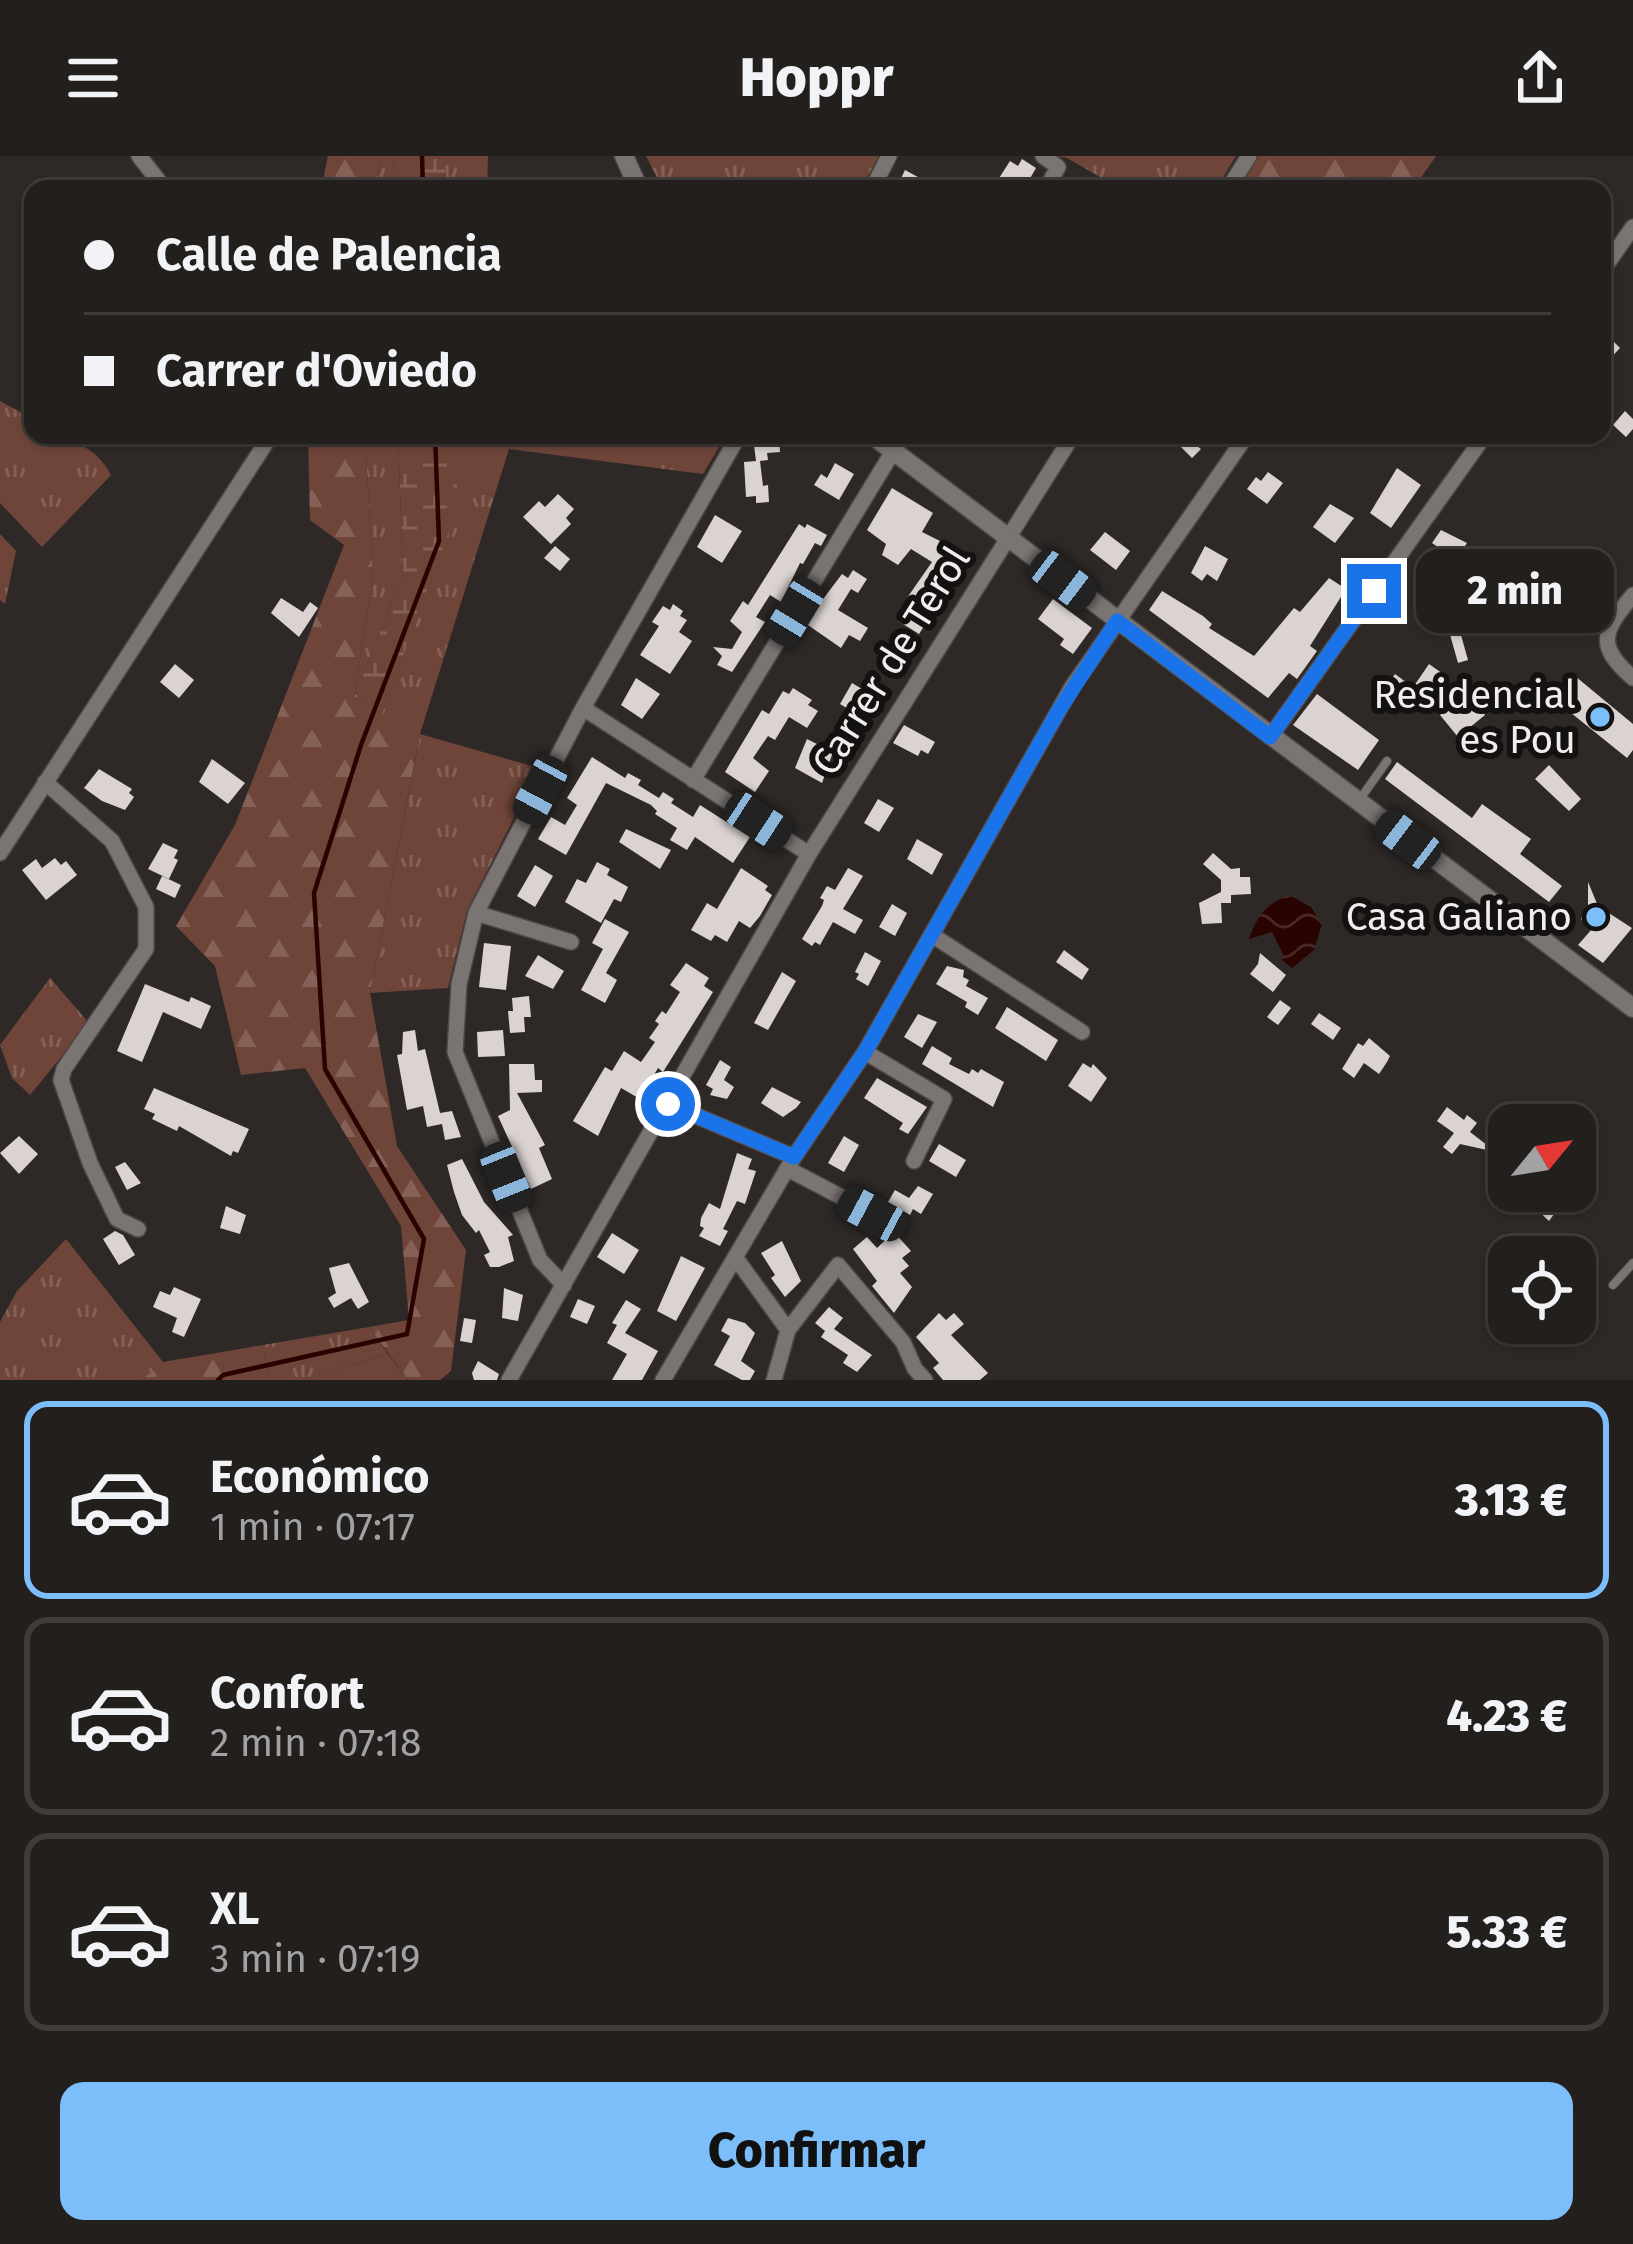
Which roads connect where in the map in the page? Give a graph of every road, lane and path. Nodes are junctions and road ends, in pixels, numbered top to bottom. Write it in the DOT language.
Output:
graph roads {
  1 [pos="139,156"];
  2 [pos="1043,156"];
  3 [pos="158,180"];
  4 [pos="1051,180"];
  5 [pos="1633,227"];
  6 [pos="1611,258"];
  7 [pos="265,444"];
  8 [pos="734,444"];
  9 [pos="897,444"];
  10 [pos="899,444"];
  11 [pos="1067,444"];
  12 [pos="1241,444"];
  13 [pos="1479,444"];
  14 [pos="1007,539"];
  15 [pos="1633,595"];
  16 [pos="1117,621"];
  17 [pos="1633,679"];
  18 [pos="583,708"];
  19 [pos="1270,737"];
  20 [pos="1387,761"];
  21 [pos="693,780"];
  22 [pos="45,782"];
  23 [pos="1357,802"];
  24 [pos="0,853"];
  25 [pos="808,854"];
  26 [pos="476,913"];
  27 [pos="932,934"];
  28 [pos="571,942"];
  29 [pos="1633,1008"];
  30 [pos="1082,1032"];
  31 [pos="865,1052"];
  32 [pos="668,1104"];
  33 [pos="914,1161"];
  34 [pos="791,1163"];
  35 [pos="872,1214"];
  36 [pos="138,1229"];
  37 [pos="735,1257"];
  38 [pos="1633,1263"];
  39 [pos="564,1285"];
  40 [pos="1613,1286"];
  41 [pos="788,1330"];
  42 [pos="509,1380"];
  43 [pos="663,1380"];
  44 [pos="774,1380"];
  45 [pos="926,1380"];
  1 -- 3 [label="street"];
  2 -- 4 [label="street"];
  5 -- 6 [label="street"];
  7 -- 22 [label="street"];
  8 -- 18 [label="street"];
  9 -- 21 [label="street"];
  10 -- 14 [label="street"];
  11 -- 14 [label="street, Carrer de Terol"];
  12 -- 16 [label="street"];
  13 -- 19 [label="street"];
  14 -- 16 [label="street"];
  14 -- 25 [label="street, Carrer de Terol"];
  15 -- 17 [label="street"];
  16 -- 19 [label="street"];
  16 -- 27 [label="street"];
  18 -- 21 [label="street"];
  18 -- 26 [label="street"];
  19 -- 23 [label="street"];
  20 -- 23 [label="lane"];
  21 -- 25 [label="street"];
  22 -- 24 [label="street"];
  22 -- 36 [label="street"];
  23 -- 29 [label="street"];
  25 -- 32 [label="street, Carrer de Terol"];
  26 -- 28 [label="street"];
  26 -- 39 [label="street"];
  27 -- 30 [label="street"];
  27 -- 31 [label="street"];
  31 -- 33 [label="street"];
  31 -- 34 [label="street"];
  32 -- 34 [label="street"];
  32 -- 39 [label="street, Carrer de Terol"];
  34 -- 35 [label="street"];
  34 -- 37 [label="street"];
  37 -- 41 [label="street"];
  37 -- 43 [label="street"];
  38 -- 40 [label="lane"];
  39 -- 42 [label="street, Carrer de Terol"];
  41 -- 44 [label="street"];
  41 -- 45 [label="street"];
}
